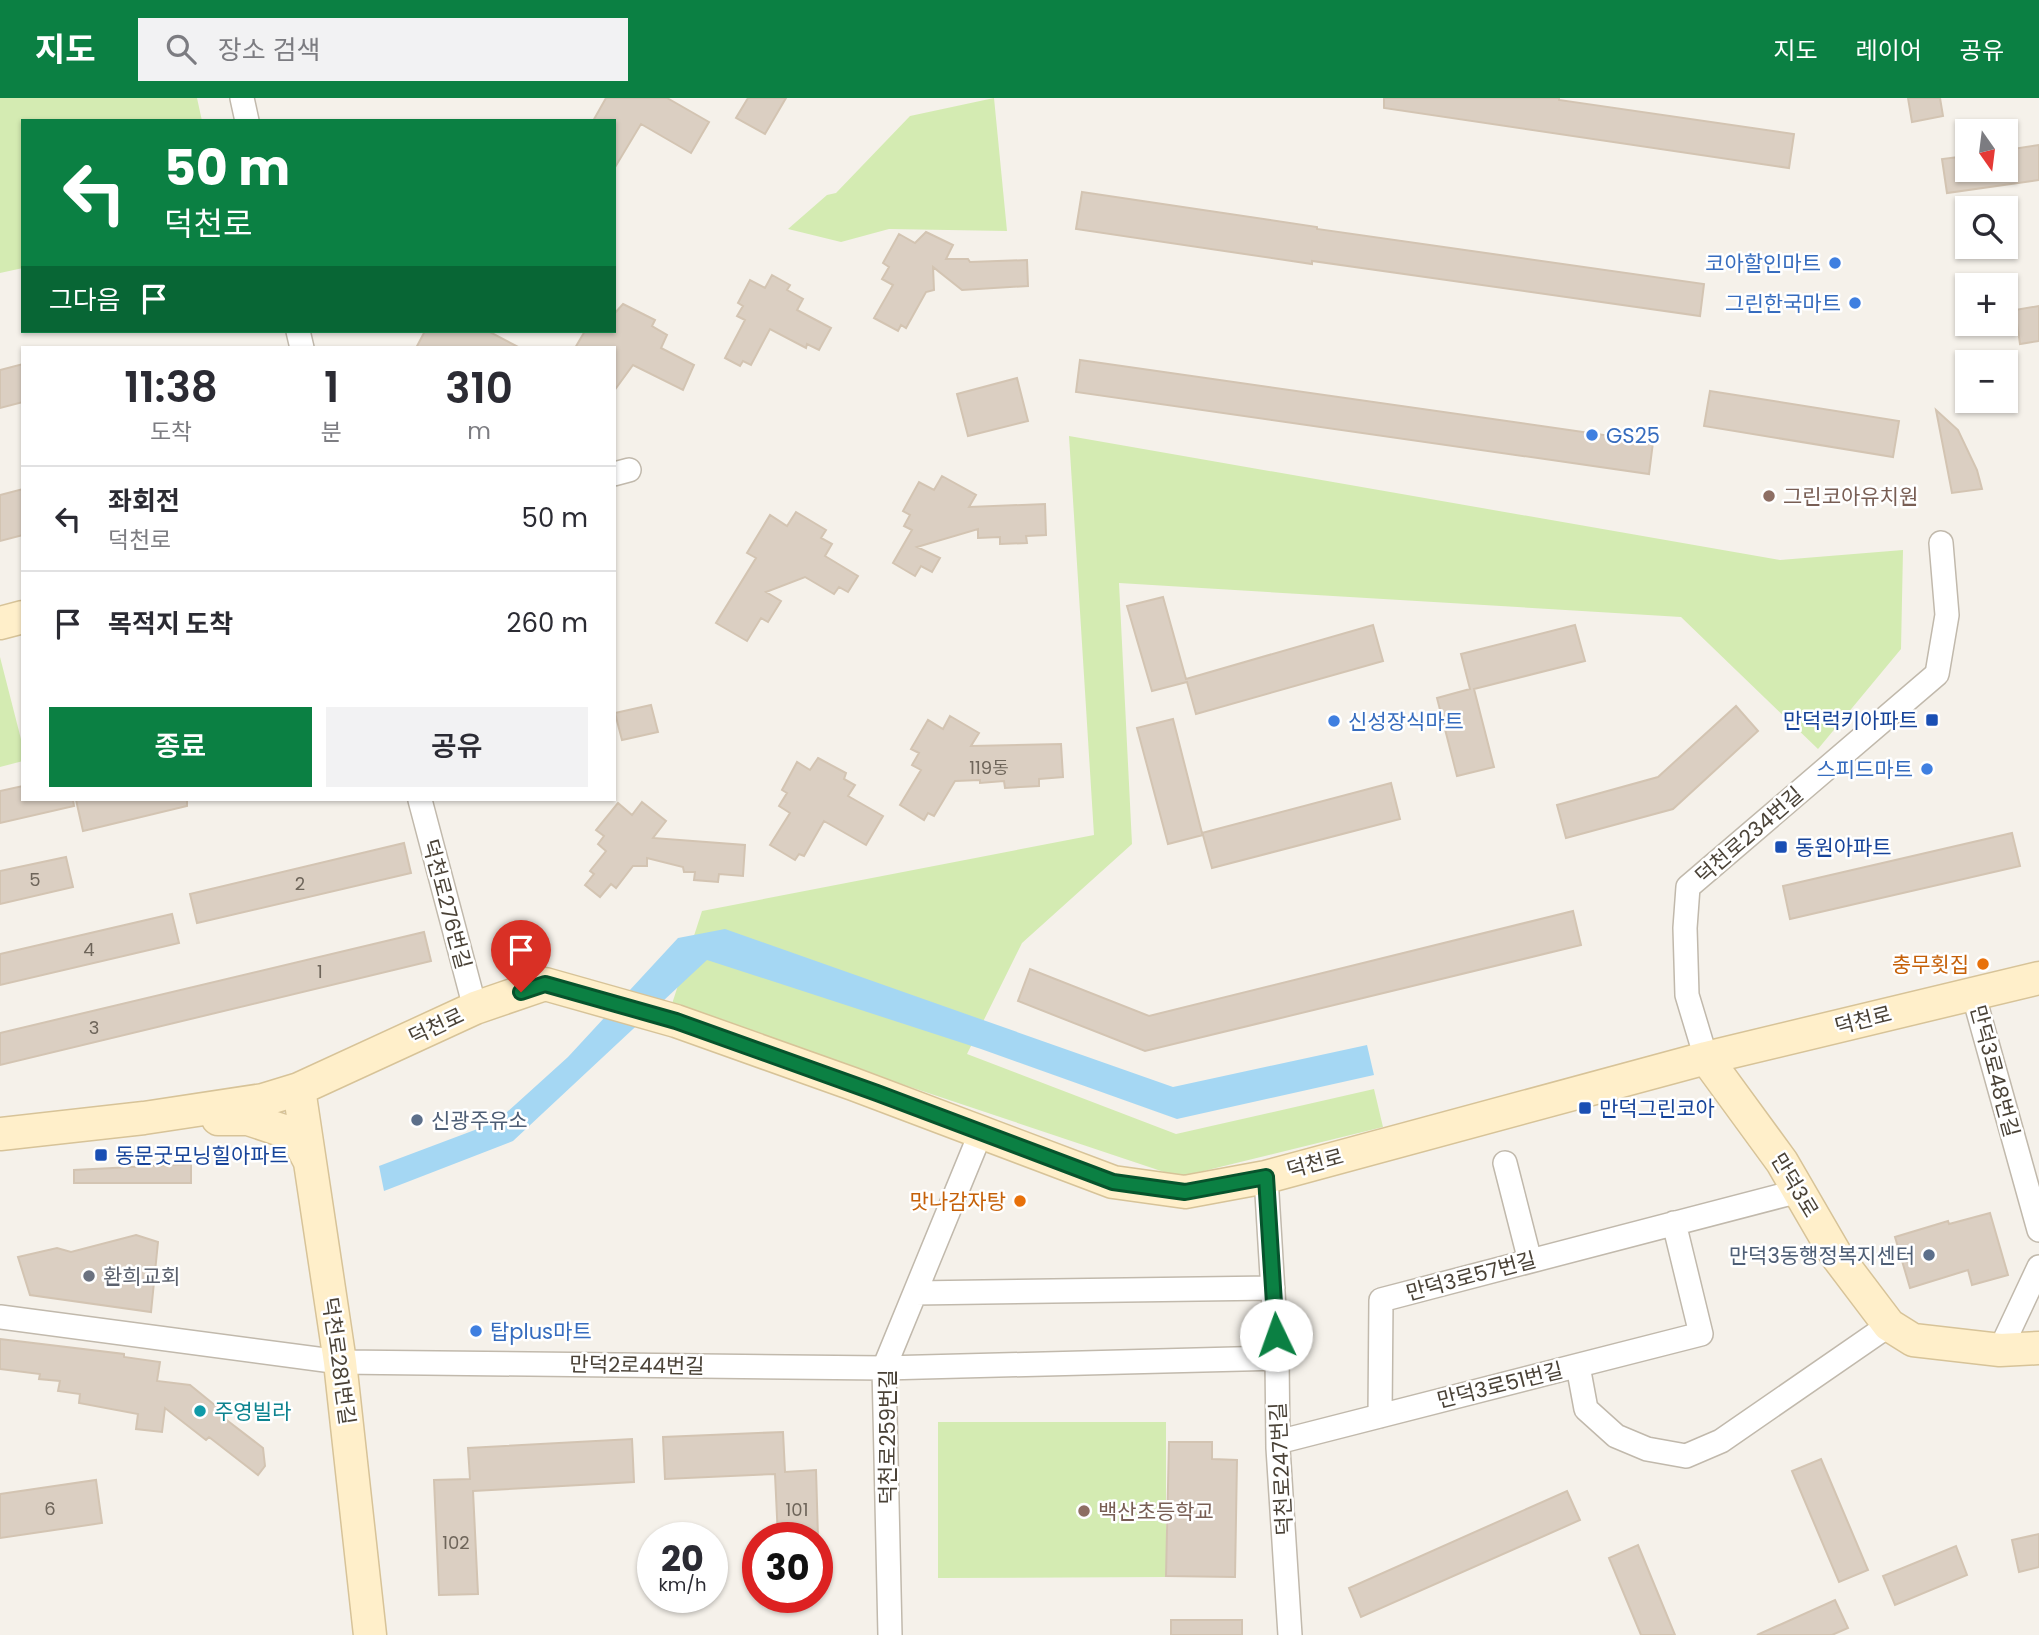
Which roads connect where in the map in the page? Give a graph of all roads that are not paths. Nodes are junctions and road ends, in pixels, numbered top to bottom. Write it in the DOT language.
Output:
graph roads {
  1 [pos="242,98"];
  2 [pos="247,119"];
  3 [pos="1941,543"];
  4 [pos="21,618"];
  5 [pos="0,623"];
  6 [pos="420,801"];
  7 [pos="2039,978"];
  8 [pos="1973,993"];
  9 [pos="475,1008"];
  10 [pos="1706,1058"];
  11 [pos="299,1089"];
  12 [pos="144,1118"];
  13 [pos="981,1132"];
  14 [pos="0,1134"];
  15 [pos="310,1161"];
  16 [pos="1505,1163"];
  17 [pos="1266,1177"];
  18 [pos="2033,1188"];
  19 [pos="1799,1191"];
  20 [pos="1674,1223"];
  21 [pos="2039,1230"];
  22 [pos="1530,1261"];
  23 [pos="2039,1267"];
  24 [pos="1273,1288"];
  25 [pos="915,1293"];
  26 [pos="0,1317"];
  27 [pos="1889,1325"];
  28 [pos="2039,1348"];
  29 [pos="2000,1350"];
  30 [pos="1277,1358"];
  31 [pos="340,1362"];
  32 [pos="1578,1366"];
  33 [pos="884,1368"];
  34 [pos="1380,1416"];
  35 [pos="1278,1442"];
  36 [pos="370,1635"];
  37 [pos="890,1635"];
  38 [pos="1290,1635"];
  1 -- 2 [label="street"];
  3 -- 10 [label="street, 덕천로234번길"];
  4 -- 5 [label="main road"];
  6 -- 9 [label="street, 덕천로276번길"];
  7 -- 8 [label="main road, 덕천로"];
  8 -- 10 [label="main road, 덕천로"];
  8 -- 18 [label="street, 만덕3로48번길"];
  9 -- 11 [label="main road, 덕천로"];
  9 -- 13 [label="main road, 덕천로"];
  10 -- 17 [label="main road, 덕천로"];
  10 -- 19 [label="main road, 만덕3로"];
  11 -- 12 [label="main road, 덕천로"];
  11 -- 15 [label="main road, 덕천로281번길"];
  12 -- 14 [label="main road, 덕천로"];
  12 -- 15 [label="main road"];
  13 -- 17 [label="main road, 덕천로"];
  13 -- 25 [label="street, 덕천로259번길"];
  15 -- 31 [label="main road, 덕천로281번길"];
  16 -- 22 [label="street"];
  17 -- 24 [label="street, 덕천로247번길"];
  18 -- 21 [label="street, 만덕3로48번길"];
  19 -- 20 [label="street, 만덕3로57번길"];
  19 -- 27 [label="main road, 만덕3로"];
  20 -- 22 [label="street, 만덕3로57번길"];
  20 -- 32 [label="street"];
  22 -- 34 [label="street, 만덕3로57번길"];
  23 -- 29 [label="street"];
  24 -- 25 [label="street"];
  24 -- 30 [label="street, 덕천로247번길"];
  25 -- 33 [label="street, 덕천로259번길"];
  26 -- 31 [label="street, 만덕2로44번길"];
  27 -- 29 [label="main road, 만덕3로"];
  27 -- 32 [label="street, 만덕3로51번길"];
  28 -- 29 [label="main road, 만덕3로"];
  30 -- 33 [label="street, 만덕2로44번길"];
  30 -- 35 [label="street, 덕천로247번길"];
  31 -- 33 [label="street, 만덕2로44번길"];
  31 -- 36 [label="main road, 덕천로281번길"];
  32 -- 34 [label="street, 만덕3로51번길"];
  33 -- 37 [label="street, 덕천로259번길"];
  34 -- 35 [label="street, 만덕3로51번길"];
  35 -- 38 [label="street, 덕천로247번길"];
}
